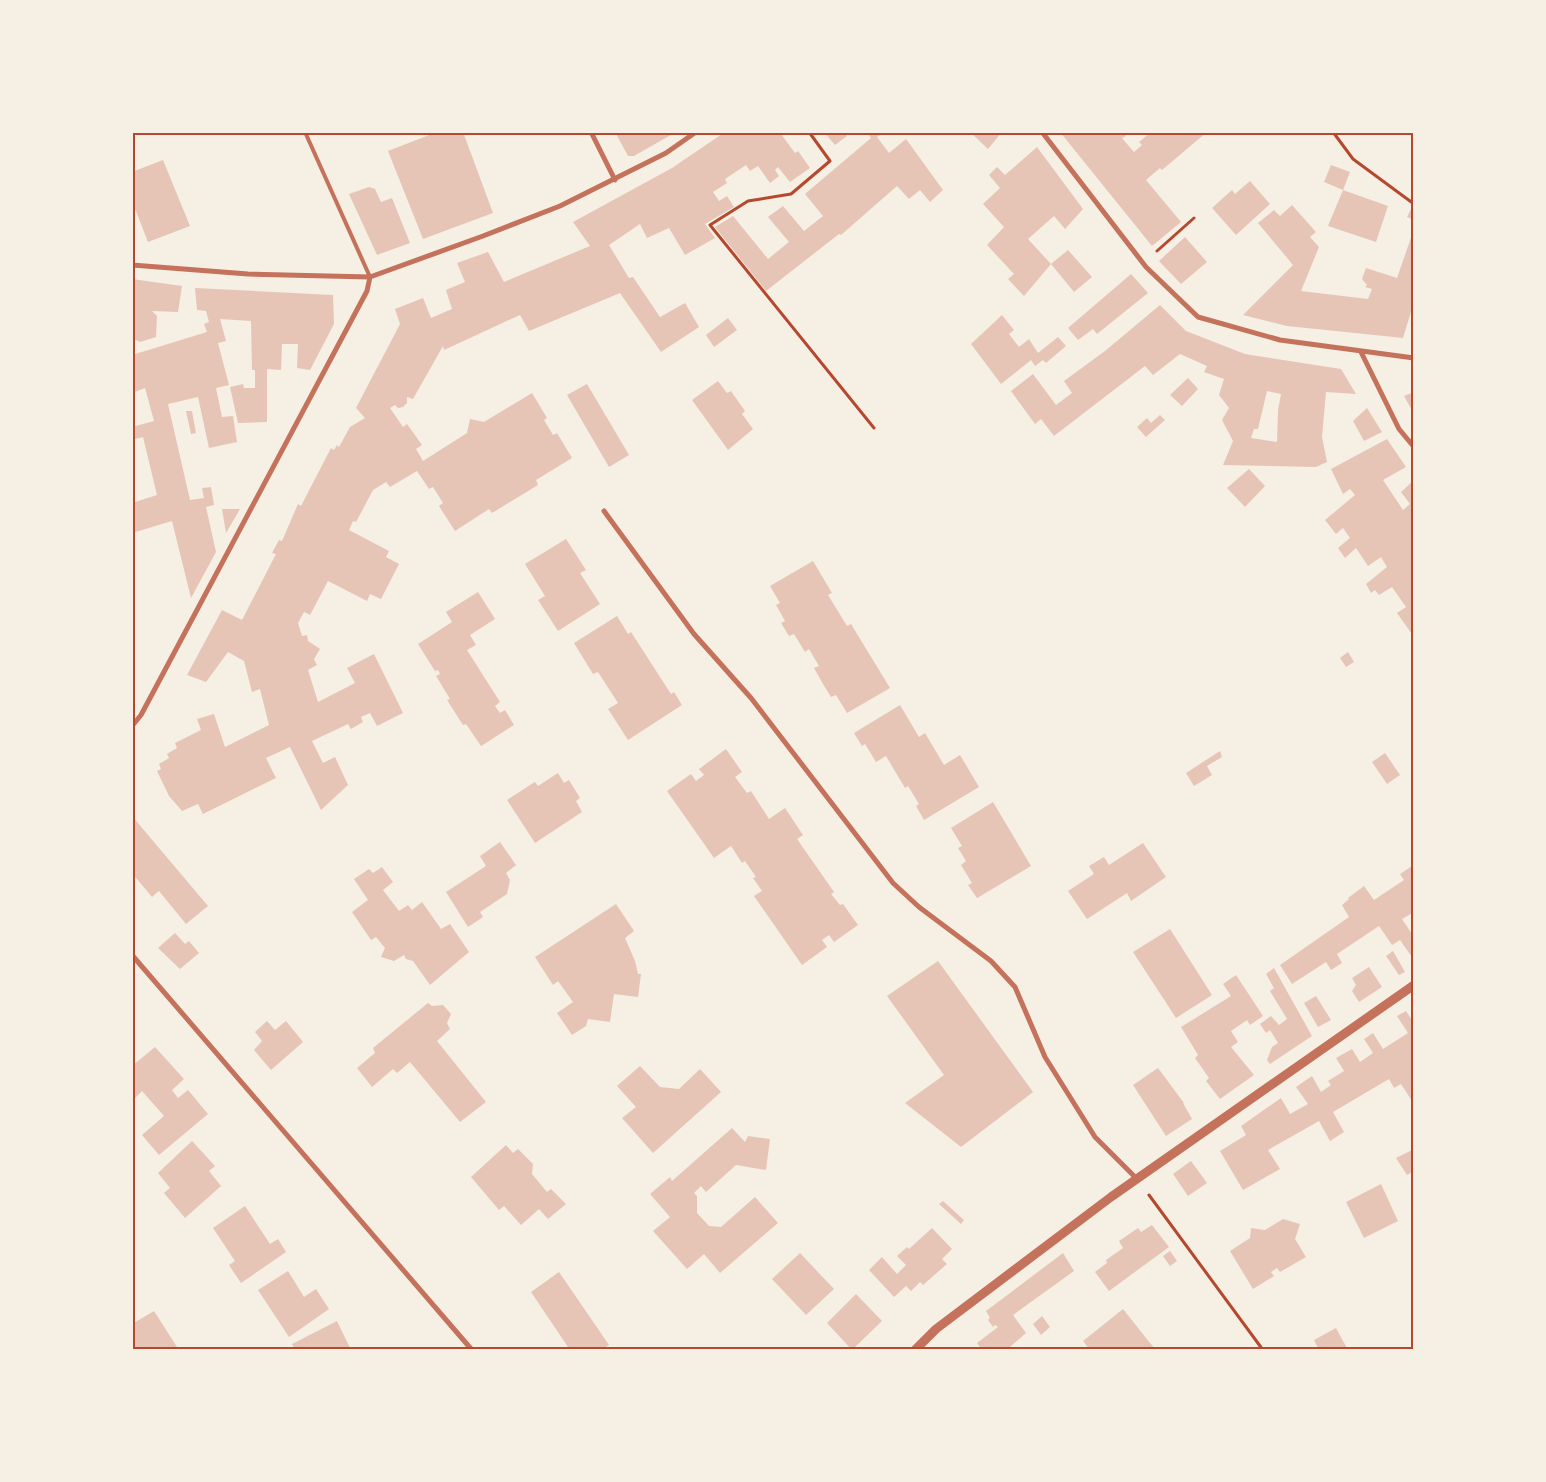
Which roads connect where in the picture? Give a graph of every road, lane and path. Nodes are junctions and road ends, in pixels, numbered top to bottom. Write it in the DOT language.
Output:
graph roads {
  1 [pos="305,132"];
  2 [pos="591,132"];
  3 [pos="696,132"];
  4 [pos="809,132"];
  5 [pos="1042,132"];
  6 [pos="1333,132"];
  7 [pos="615,180"];
  8 [pos="1414,204"];
  9 [pos="1194,218"];
  10 [pos="1143,263"];
  11 [pos="132,265"];
  12 [pos="370,277"];
  13 [pos="1361,352"];
  14 [pos="1414,358"];
  15 [pos="874,428"];
  16 [pos="1414,447"];
  17 [pos="604,510"];
  18 [pos="132,726"];
  19 [pos="132,955"];
  20 [pos="1414,985"];
  21 [pos="1137,1180"];
  22 [pos="472,1350"];
  23 [pos="915,1350"];
  24 [pos="1263,1350"];
  1 -- 12 [label="lane"];
  2 -- 7 [label="street"];
  3 -- 7 [label="street"];
  4 -- 15 [label="path"];
  5 -- 10 [label="street"];
  6 -- 8 [label="path"];
  7 -- 12 [label="street"];
  9 -- 10 [label="path"];
  10 -- 13 [label="street"];
  11 -- 12 [label="street"];
  12 -- 18 [label="street"];
  13 -- 14 [label="street"];
  13 -- 16 [label="street"];
  17 -- 21 [label="street"];
  19 -- 22 [label="street"];
  20 -- 21 [label="street"];
  21 -- 23 [label="street"];
  21 -- 24 [label="path"];
}
